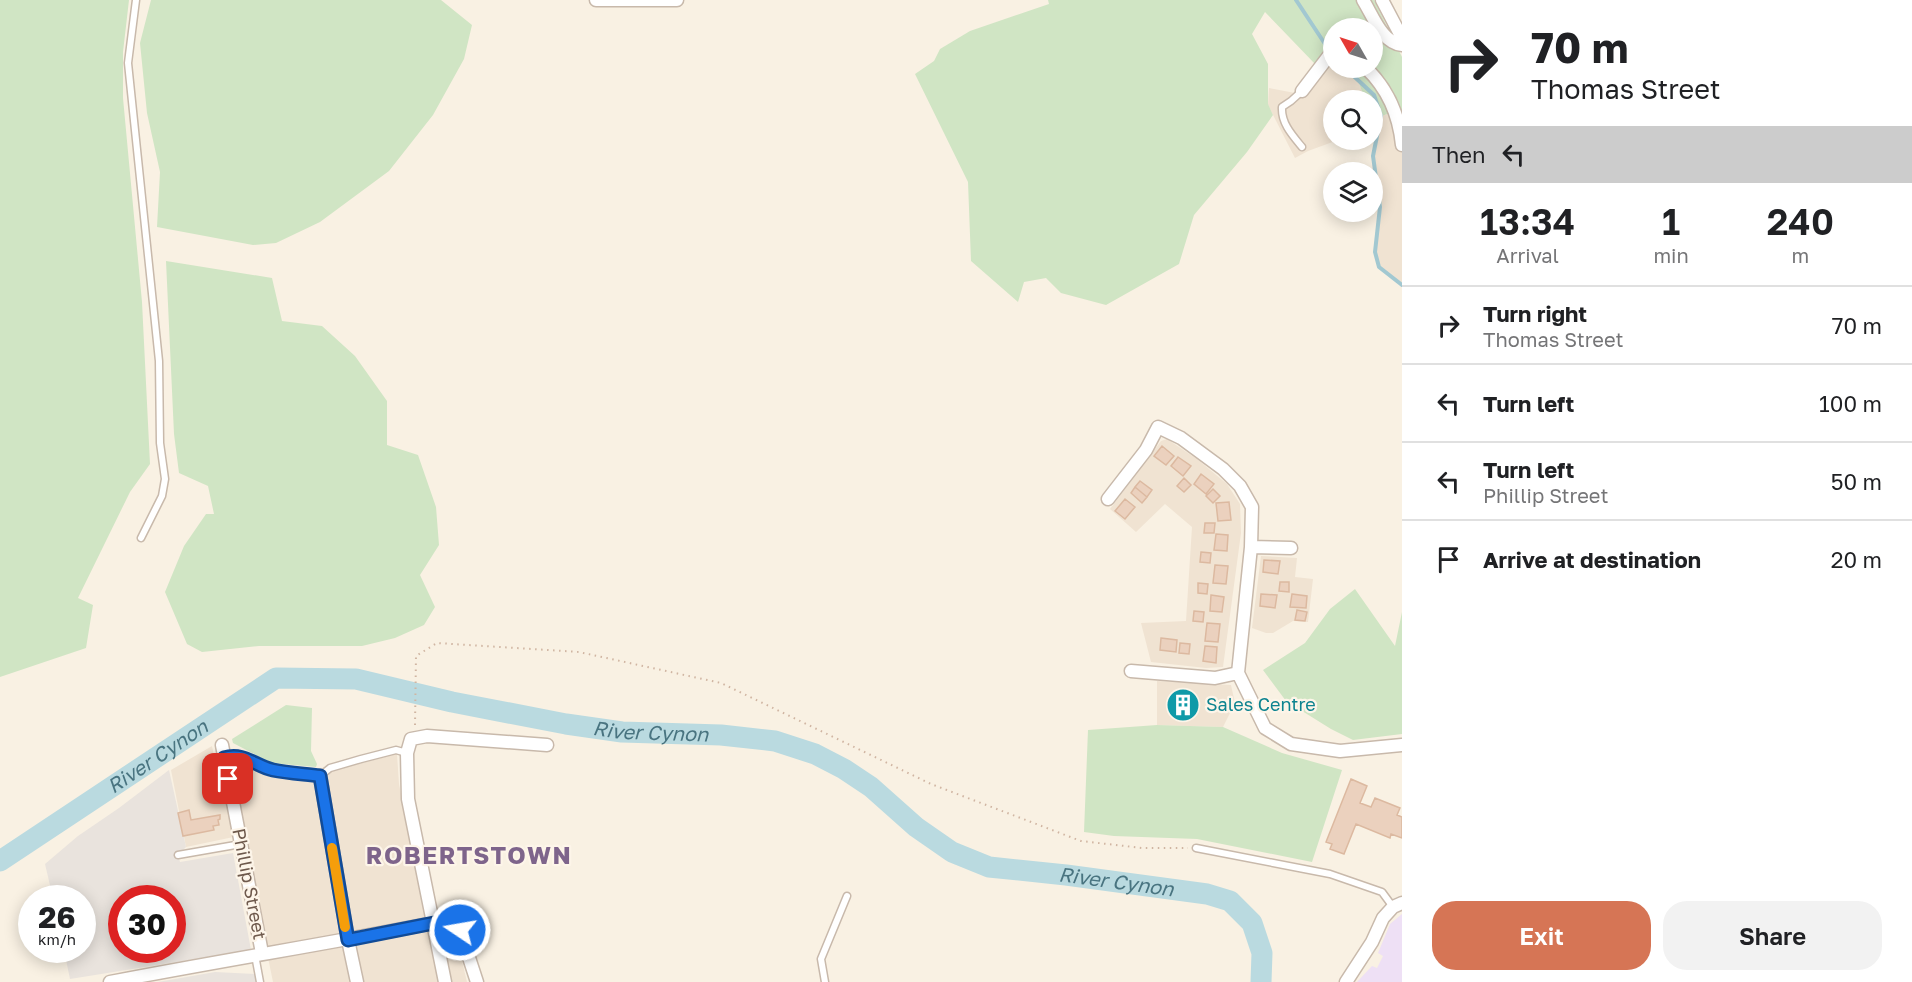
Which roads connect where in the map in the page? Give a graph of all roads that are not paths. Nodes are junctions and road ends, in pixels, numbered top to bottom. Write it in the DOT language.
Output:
graph roads {
  1 [pos="136,0"];
  2 [pos="597,0"];
  3 [pos="677,0"];
  4 [pos="1363,0"];
  5 [pos="1383,0"];
  6 [pos="615,1"];
  7 [pos="1402,38"];
  8 [pos="1402,45"];
  9 [pos="1323,63"];
  10 [pos="1377,78"];
  11 [pos="1302,91"];
  12 [pos="1402,145"];
  13 [pos="1302,147"];
  14 [pos="1108,499"];
  15 [pos="141,538"];
  16 [pos="1251,547"];
  17 [pos="1290,548"];
  18 [pos="1131,671"];
  19 [pos="1238,673"];
  20 [pos="547,745"];
  21 [pos="1402,745"];
  22 [pos="223,751"];
  23 [pos="407,753"];
  24 [pos="320,776"];
  25 [pos="241,844"];
  26 [pos="1197,848"];
  27 [pos="178,855"];
  28 [pos="847,896"];
  29 [pos="1398,905"];
  30 [pos="434,923"];
  31 [pos="348,940"];
  32 [pos="259,954"];
  33 [pos="112,982"];
  34 [pos="260,982"];
  35 [pos="357,982"];
  36 [pos="445,982"];
  37 [pos="477,982"];
  38 [pos="825,982"];
  39 [pos="1346,982"];
  1 -- 15 [label="lane"];
  2 -- 6 [label="street"];
  3 -- 6 [label="street"];
  4 -- 8 [label="street"];
  5 -- 7 [label="street"];
  9 -- 11 [label="street"];
  10 -- 12 [label="street"];
  11 -- 13 [label="lane"];
  14 -- 16 [label="street"];
  16 -- 17 [label="street"];
  16 -- 19 [label="street"];
  18 -- 19 [label="street"];
  19 -- 21 [label="street"];
  20 -- 23 [label="street"];
  22 -- 24 [label="lane"];
  22 -- 25 [label="street, Phillip Street"];
  23 -- 24 [label="lane"];
  23 -- 30 [label="street"];
  24 -- 31 [label="street"];
  25 -- 27 [label="lane"];
  25 -- 32 [label="street, Phillip Street"];
  26 -- 29 [label="lane"];
  28 -- 38 [label="lane"];
  29 -- 39 [label="street"];
  30 -- 31 [label="street"];
  30 -- 36 [label="street"];
  30 -- 37 [label="street"];
  31 -- 32 [label="street"];
  31 -- 35 [label="street"];
  32 -- 33 [label="street"];
  32 -- 34 [label="lane"];
}
